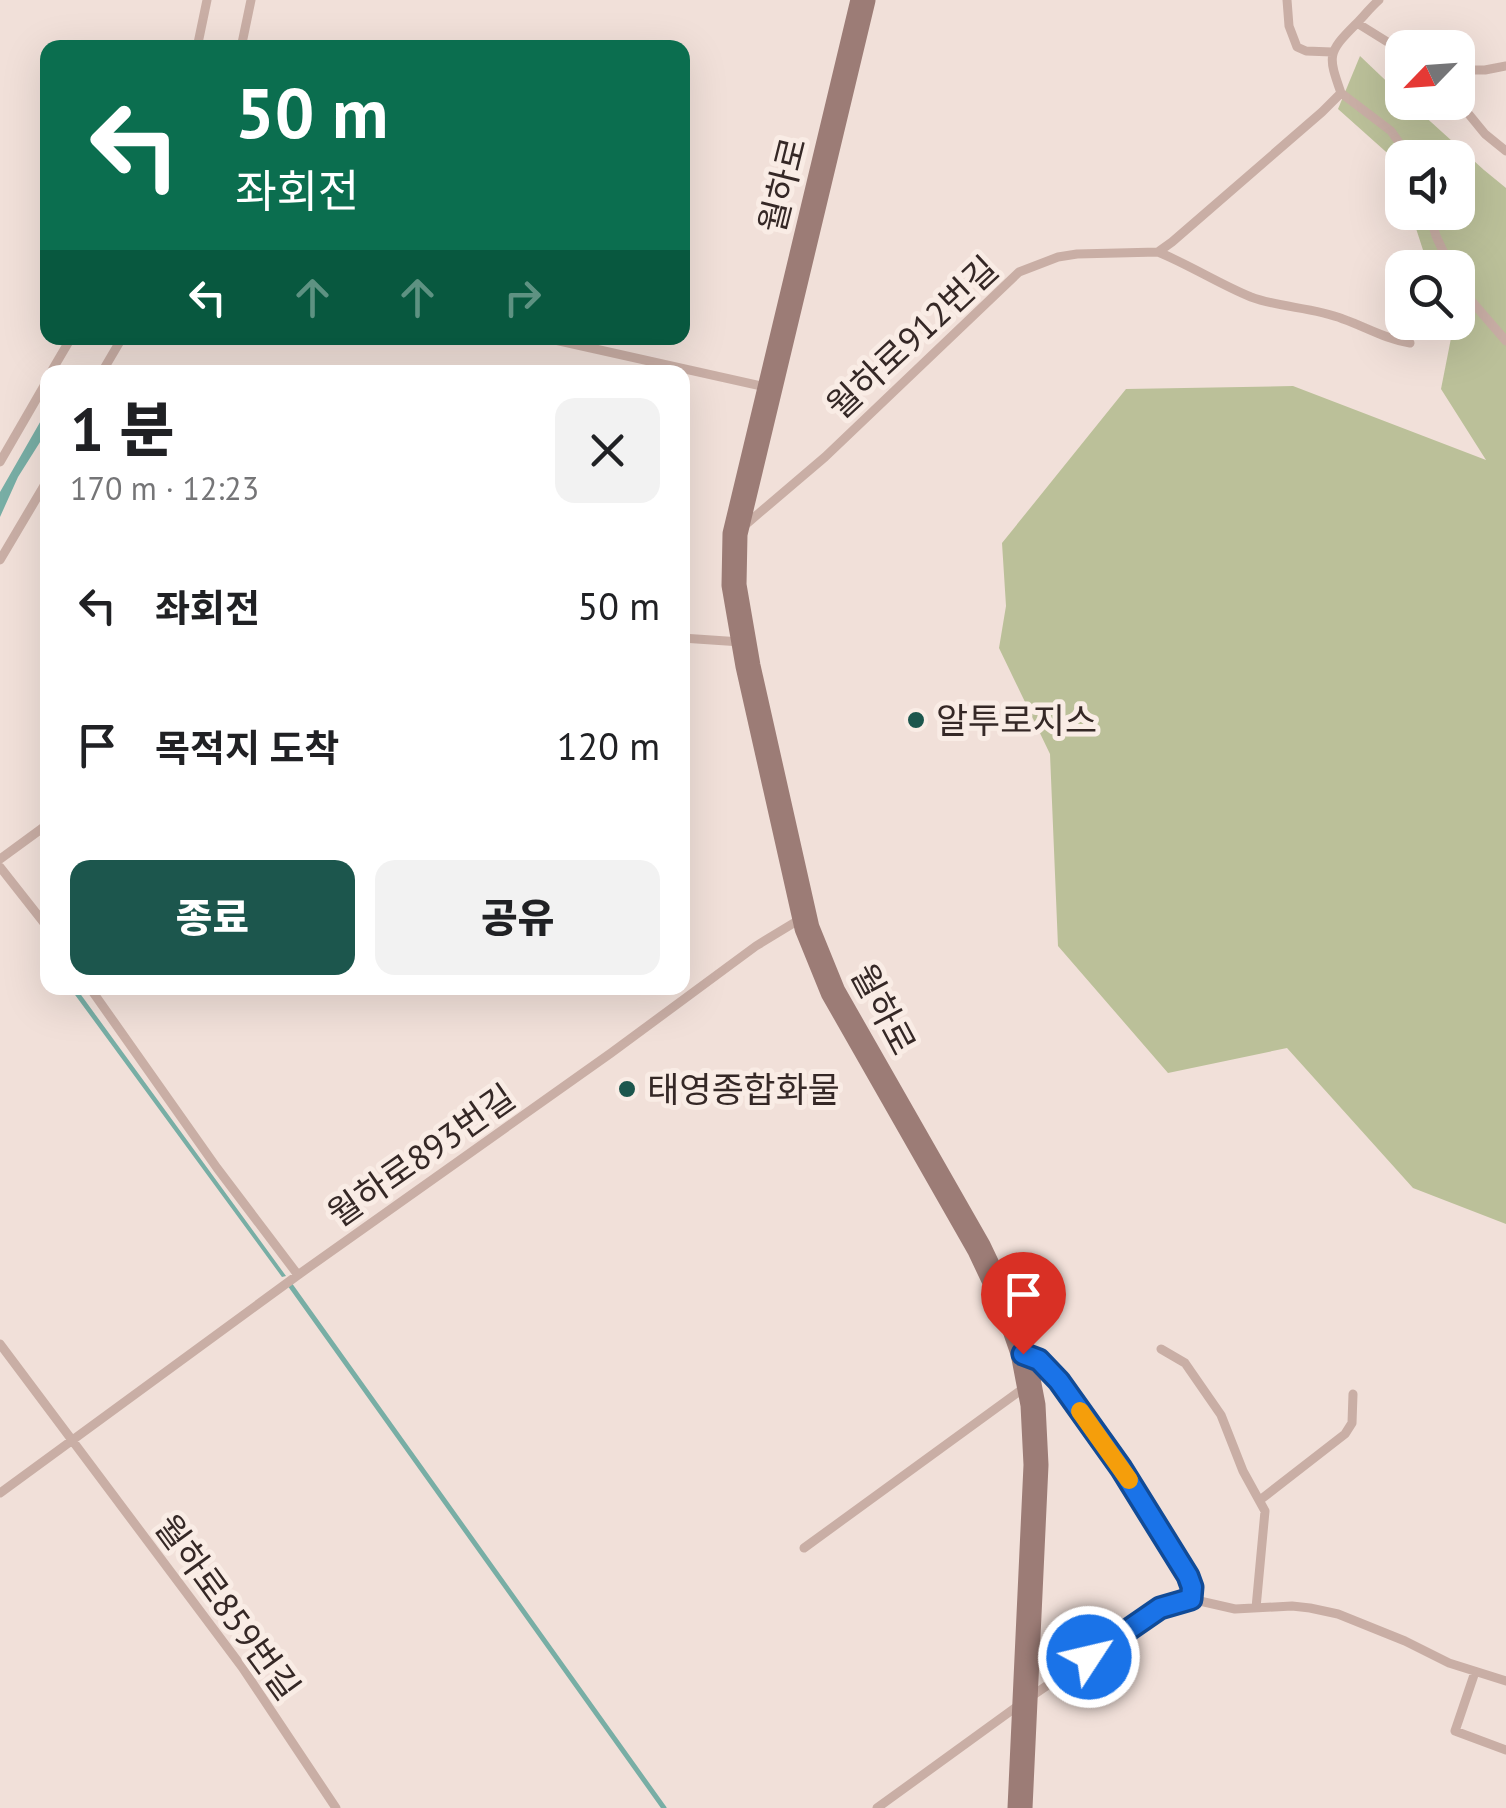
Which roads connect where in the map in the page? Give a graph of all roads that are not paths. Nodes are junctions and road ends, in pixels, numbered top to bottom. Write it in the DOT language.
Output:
graph roads {
  1 [pos="207,0"];
  2 [pos="251,0"];
  3 [pos="864,0"];
  4 [pos="1288,0"];
  5 [pos="1379,0"];
  6 [pos="1357,23"];
  7 [pos="198,40"];
  8 [pos="243,40"];
  9 [pos="1385,40"];
  10 [pos="1332,52"];
  11 [pos="1506,66"];
  12 [pos="1475,70"];
  13 [pos="1341,92"];
  14 [pos="1473,120"];
  15 [pos="1397,140"];
  16 [pos="1506,151"];
  17 [pos="1158,252"];
  18 [pos="1475,305"];
  19 [pos="1410,342"];
  20 [pos="1506,342"];
  21 [pos="578,345"];
  22 [pos="669,365"];
  23 [pos="690,370"];
  24 [pos="769,387"];
  25 [pos="40,392"];
  26 [pos="0,462"];
  27 [pos="40,492"];
  28 [pos="734,534"];
  29 [pos="0,560"];
  30 [pos="690,639"];
  31 [pos="744,642"];
  32 [pos="40,830"];
  33 [pos="0,860"];
  34 [pos="0,868"];
  35 [pos="804,917"];
  36 [pos="40,918"];
  37 [pos="690,994"];
  38 [pos="95,995"];
  39 [pos="689,995"];
  40 [pos="295,1277"];
  41 [pos="0,1344"];
  42 [pos="1161,1348"];
  43 [pos="1023,1354"];
  44 [pos="1030,1384"];
  45 [pos="1353,1394"];
  46 [pos="72,1440"];
  47 [pos="0,1493"];
  48 [pos="1260,1500"];
  49 [pos="804,1548"];
  50 [pos="1191,1599"];
  51 [pos="1256,1608"];
  52 [pos="1475,1672"];
  53 [pos="1506,1681"];
  54 [pos="1026,1700"];
  55 [pos="1506,1750"];
  56 [pos="336,1808"];
  57 [pos="877,1808"];
  58 [pos="1020,1808"];
  1 -- 7 [label="lane"];
  2 -- 8 [label="lane"];
  3 -- 24 [label="street, 월하로"];
  4 -- 10 [label="lane"];
  5 -- 6 [label="lane"];
  6 -- 9 [label="lane"];
  6 -- 10 [label="lane"];
  10 -- 13 [label="lane"];
  11 -- 12 [label="lane"];
  13 -- 15 [label="lane"];
  13 -- 17 [label="lane"];
  14 -- 16 [label="lane"];
  17 -- 19 [label="lane, 월하로912번길"];
  17 -- 28 [label="lane, 월하로912번길"];
  18 -- 20 [label="lane"];
  21 -- 22 [label="lane"];
  23 -- 24 [label="lane"];
  24 -- 28 [label="street, 월하로"];
  25 -- 26 [label="lane"];
  27 -- 29 [label="lane"];
  28 -- 31 [label="street, 월하로"];
  30 -- 31 [label="lane"];
  31 -- 35 [label="street, 월하로"];
  32 -- 33 [label="lane"];
  34 -- 36 [label="lane"];
  35 -- 37 [label="lane, 월하로893번길"];
  35 -- 43 [label="street, 월하로"];
  38 -- 40 [label="lane"];
  39 -- 40 [label="lane, 월하로893번길"];
  40 -- 46 [label="lane, 월하로893번길"];
  41 -- 46 [label="lane"];
  42 -- 48 [label="lane"];
  43 -- 44 [label="street, 월하로"];
  43 -- 50 [label="lane"];
  44 -- 49 [label="lane"];
  44 -- 54 [label="street, 월하로"];
  45 -- 48 [label="lane"];
  46 -- 47 [label="lane, 월하로893번길"];
  46 -- 56 [label="lane, 월하로859번길"];
  48 -- 51 [label="lane"];
  50 -- 51 [label="lane"];
  50 -- 54 [label="lane"];
  51 -- 52 [label="lane"];
  52 -- 53 [label="lane"];
  52 -- 55 [label="lane"];
  54 -- 57 [label="lane"];
  54 -- 58 [label="street, 월하로"];
}
